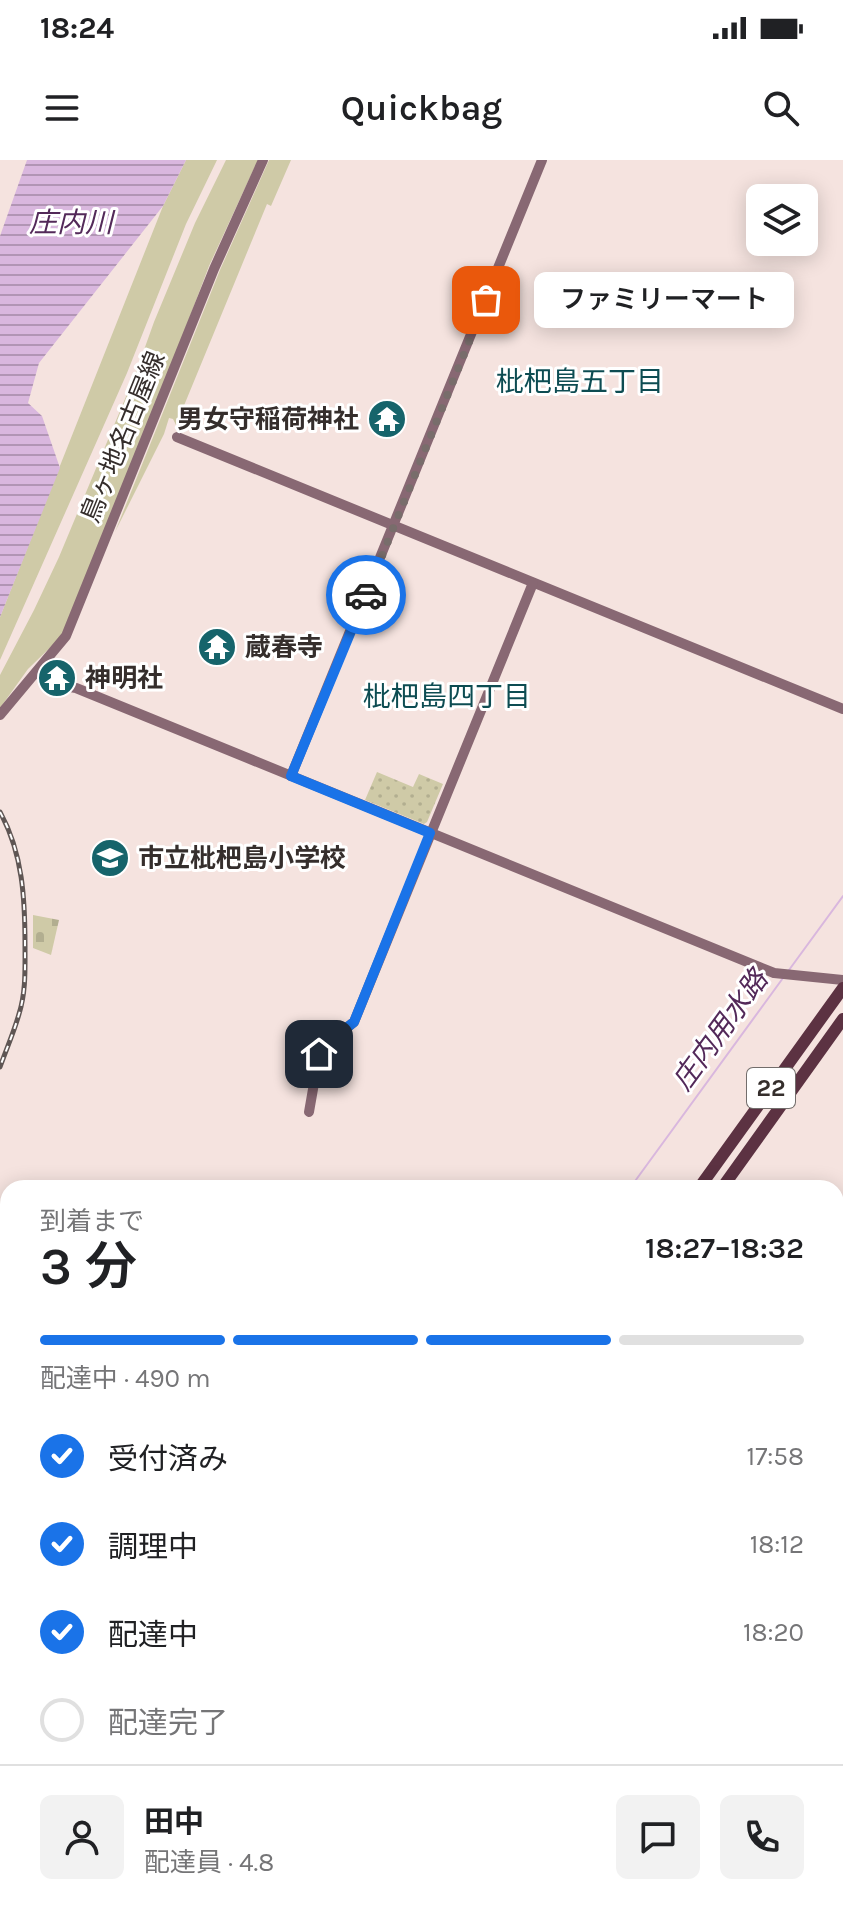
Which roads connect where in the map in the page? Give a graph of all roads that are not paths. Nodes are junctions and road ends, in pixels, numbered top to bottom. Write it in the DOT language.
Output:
graph roads {
  1 [pos="263,160"];
  2 [pos="542,160"];
  3 [pos="177,437"];
  4 [pos="395,526"];
  5 [pos="533,583"];
  6 [pos="64,686"];
  7 [pos="843,709"];
  8 [pos="0,715"];
  9 [pos="291,776"];
  10 [pos="430,833"];
  11 [pos="843,980"];
  12 [pos="843,988"];
  13 [pos="843,1019"];
  14 [pos="309,1112"];
  15 [pos="705,1180"];
  16 [pos="728,1180"];
  1 -- 8 [label="street, 鳥ヶ地名古屋線"];
  2 -- 4 [label="street"];
  3 -- 4 [label="street"];
  4 -- 5 [label="street"];
  4 -- 9 [label="street"];
  5 -- 7 [label="street"];
  5 -- 10 [label="street"];
  6 -- 9 [label="street"];
  9 -- 10 [label="street"];
  10 -- 11 [label="street"];
  10 -- 14 [label="street"];
  12 -- 15 [label="highway, 22"];
  13 -- 16 [label="highway, 22"];
}
